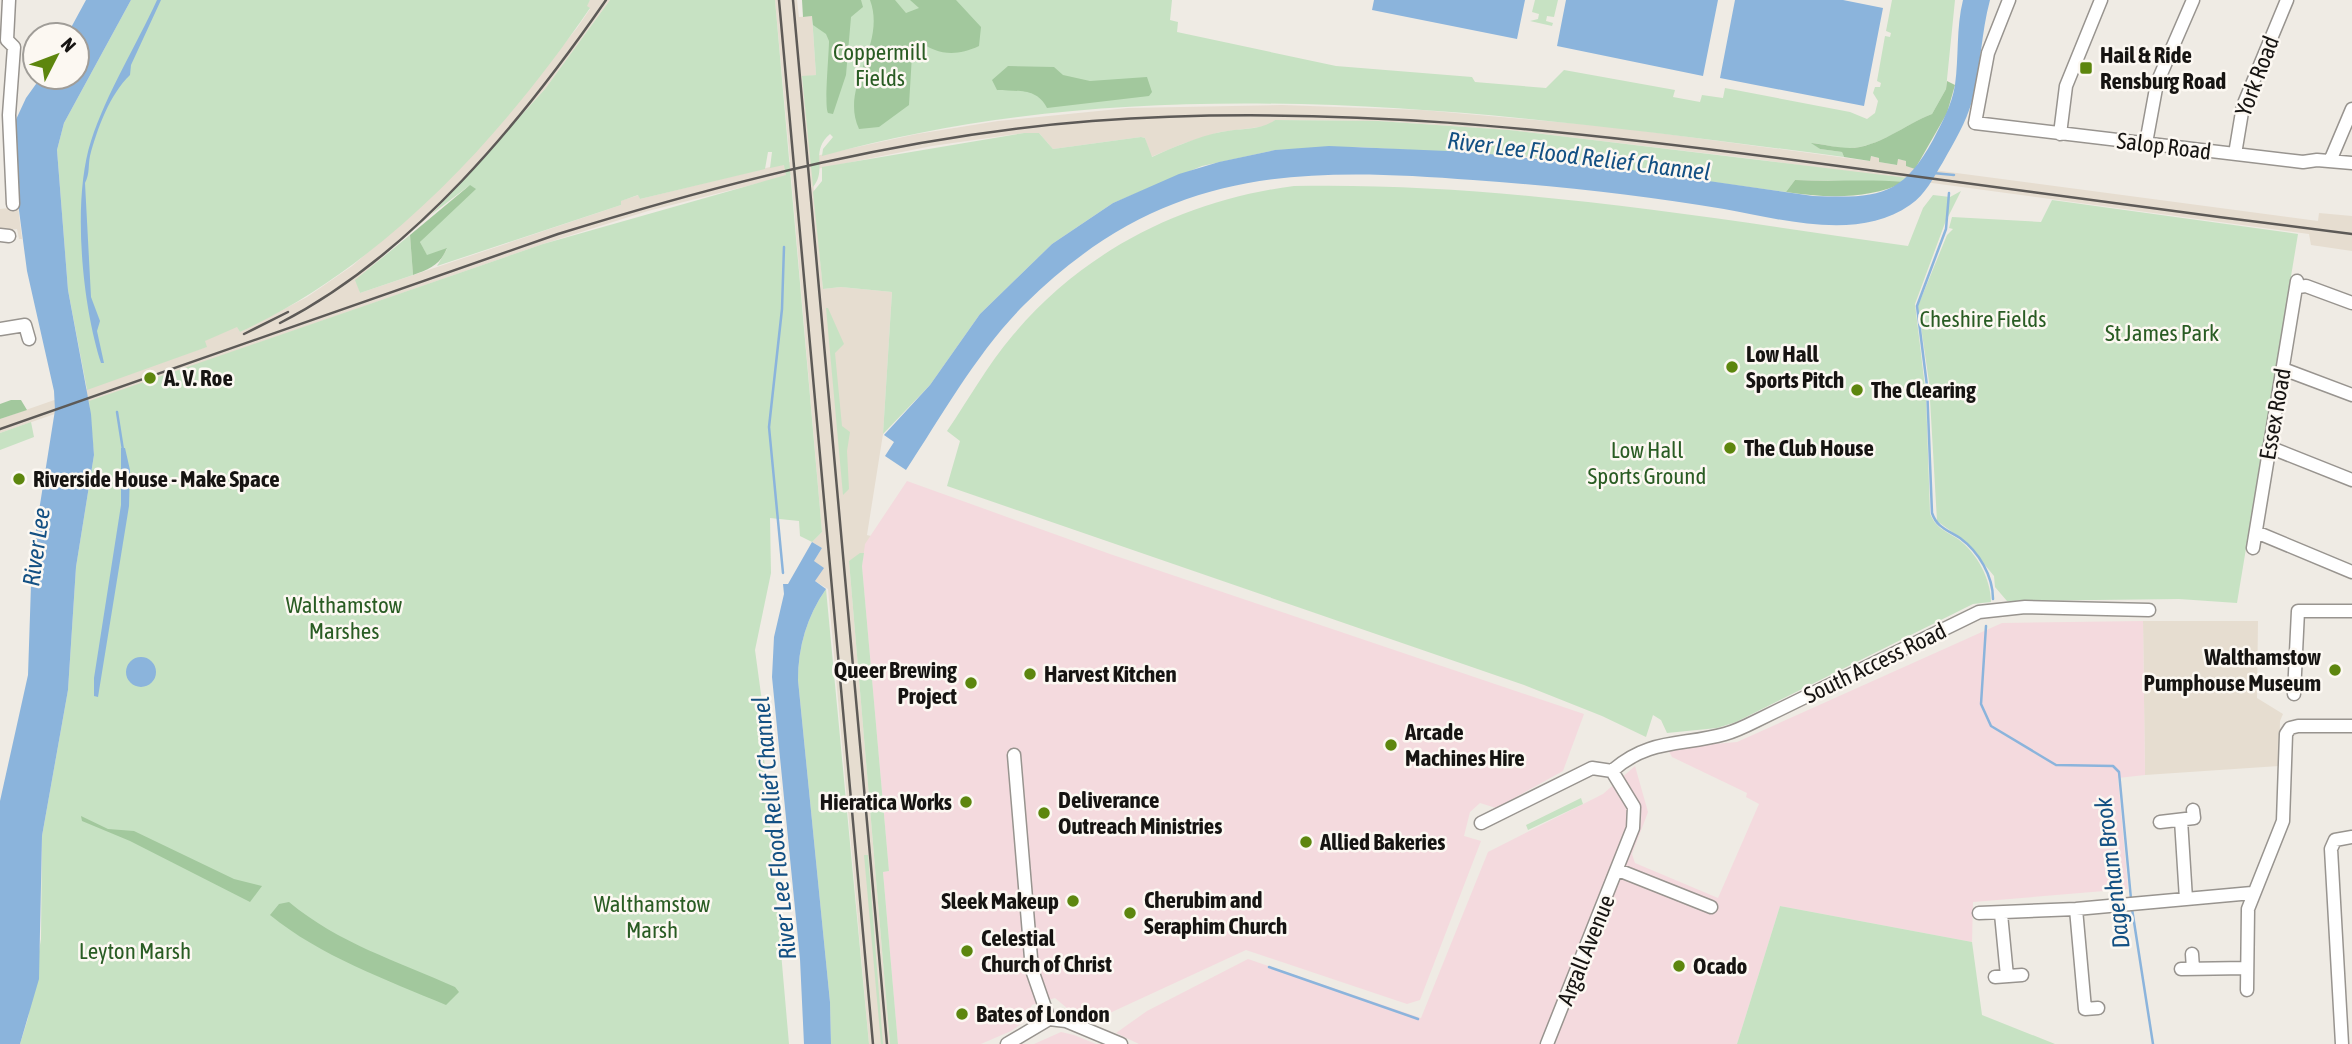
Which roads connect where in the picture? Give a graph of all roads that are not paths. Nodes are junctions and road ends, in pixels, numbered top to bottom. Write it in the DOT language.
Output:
graph roads {
  1 [pos="9,0"];
  2 [pos="2009,0"];
  3 [pos="2101,0"];
  4 [pos="2193,0"];
  5 [pos="2287,0"];
  6 [pos="3,40"];
  7 [pos="2352,108"];
  8 [pos="2060,134"];
  9 [pos="2146,143"];
  10 [pos="2235,154"];
  11 [pos="2330,161"];
  12 [pos="2352,163"];
  13 [pos="13,205"];
  14 [pos="2352,303"];
  15 [pos="0,329"];
  16 [pos="29,339"];
  17 [pos="2283,369"];
  18 [pos="2352,395"];
  19 [pos="2269,447"];
  20 [pos="2352,480"];
  21 [pos="2256,532"];
  22 [pos="2253,548"];
  23 [pos="2350,567"];
  24 [pos="2149,610"];
  25 [pos="2352,611"];
  26 [pos="2294,694"];
  27 [pos="2352,726"];
  28 [pos="1014,755"];
  29 [pos="1612,771"];
  30 [pos="2193,810"];
  31 [pos="2181,820"];
  32 [pos="2160,822"];
  33 [pos="1481,823"];
  34 [pos="2352,837"];
  35 [pos="1618,870"];
  36 [pos="2252,893"];
  37 [pos="2186,899"];
  38 [pos="1711,907"];
  39 [pos="2076,909"];
  40 [pos="1979,913"];
  41 [pos="2001,914"];
  42 [pos="2192,954"];
  43 [pos="2247,968"];
  44 [pos="2022,975"];
  45 [pos="2247,990"];
  46 [pos="2098,1008"];
  47 [pos="1049,1019"];
  48 [pos="1007,1044"];
  49 [pos="1121,1044"];
  50 [pos="1548,1044"];
  51 [pos="2342,1044"];
  1 -- 6 [label="street"];
  2 -- 8 [label="street, Salop Road"];
  3 -- 8 [label="street"];
  4 -- 9 [label="street"];
  5 -- 10 [label="street, York Road"];
  6 -- 13 [label="street"];
  7 -- 11 [label="street"];
  8 -- 9 [label="street, Salop Road"];
  9 -- 10 [label="street, Salop Road"];
  10 -- 11 [label="street, Salop Road"];
  11 -- 12 [label="street, Salop Road"];
  14 -- 17 [label="street, Essex Road"];
  15 -- 16 [label="street"];
  17 -- 18 [label="street"];
  17 -- 19 [label="street, Essex Road"];
  19 -- 20 [label="street"];
  19 -- 21 [label="street, Essex Road"];
  21 -- 22 [label="street, Essex Road"];
  21 -- 23 [label="street"];
  24 -- 29 [label="street, South Access Road"];
  25 -- 26 [label="street"];
  27 -- 36 [label="street"];
  28 -- 47 [label="street"];
  29 -- 33 [label="street, South Access Road"];
  29 -- 35 [label="street"];
  30 -- 31 [label="street"];
  31 -- 32 [label="street"];
  31 -- 37 [label="street"];
  34 -- 51 [label="street"];
  35 -- 38 [label="street, Argall Avenue"];
  35 -- 50 [label="street, Argall Avenue"];
  36 -- 37 [label="street"];
  36 -- 43 [label="street"];
  37 -- 39 [label="street"];
  39 -- 41 [label="street"];
  39 -- 46 [label="street"];
  40 -- 41 [label="street"];
  41 -- 44 [label="street"];
  42 -- 43 [label="street"];
  43 -- 45 [label="street"];
  47 -- 48 [label="street"];
  47 -- 49 [label="street"];
}
